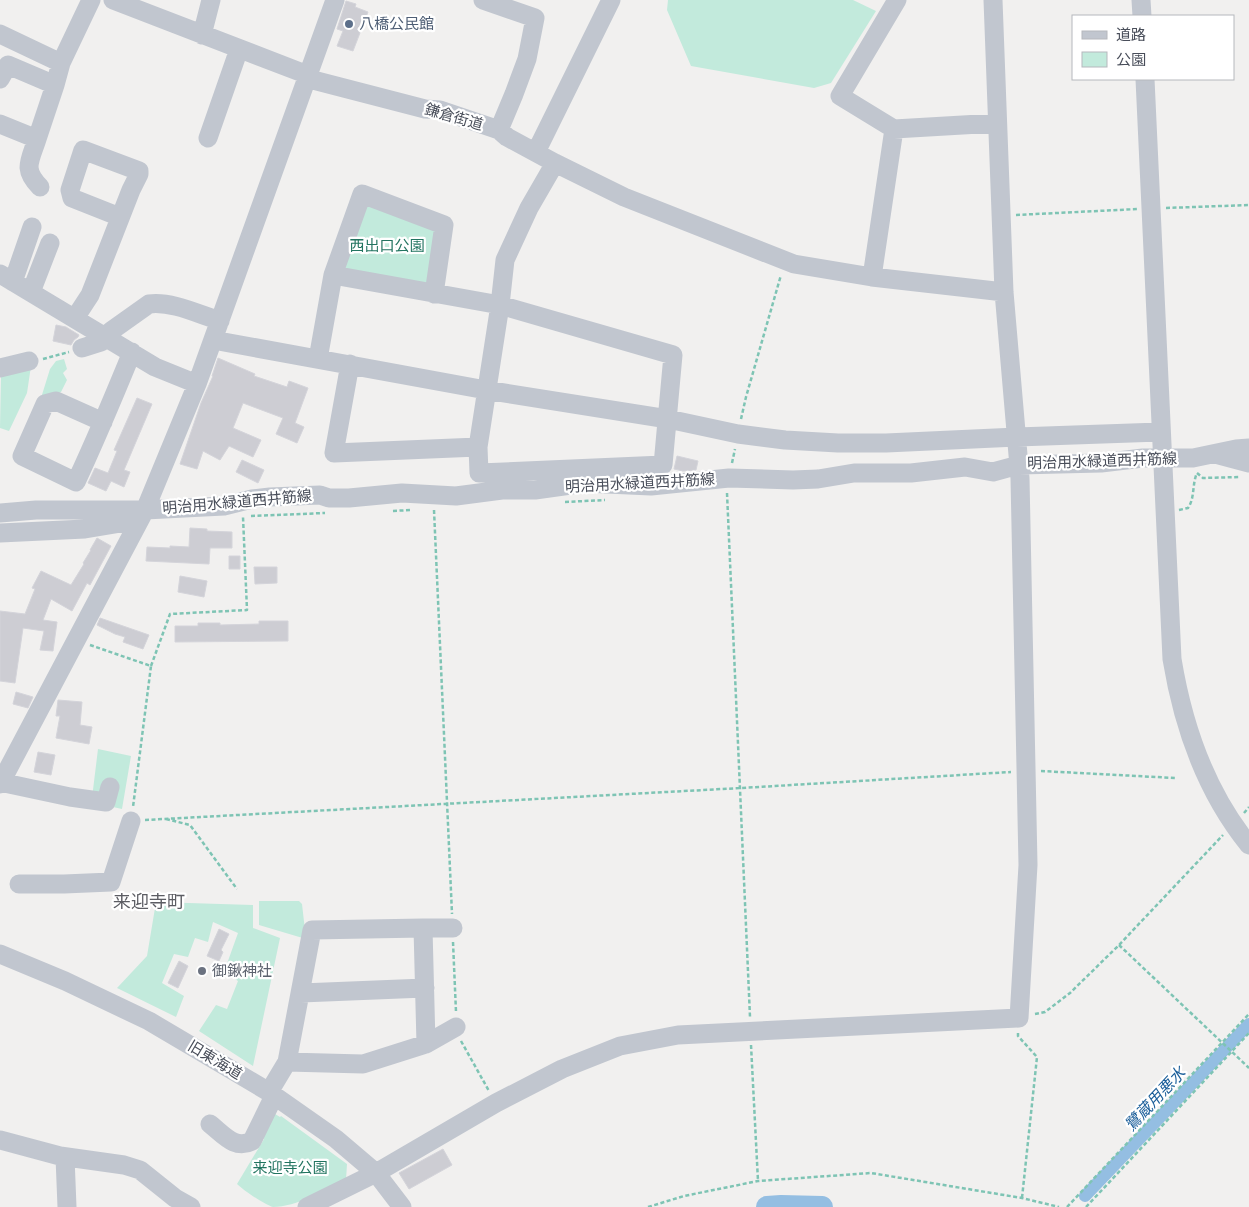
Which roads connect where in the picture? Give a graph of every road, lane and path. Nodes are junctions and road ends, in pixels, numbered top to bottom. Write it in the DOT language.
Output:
graph roads {
  1 [pos="91,0"];
  2 [pos="113,0"];
  3 [pos="211,0"];
  4 [pos="335,0"];
  5 [pos="483,0"];
  6 [pos="611,0"];
  7 [pos="897,0"];
  8 [pos="993,0"];
  9 [pos="1141,0"];
  10 [pos="1142,15"];
  11 [pos="0,34"];
  12 [pos="202,34"];
  13 [pos="239,49"];
  14 [pos="61,63"];
  15 [pos="308,75"];
  16 [pos="0,79"];
  17 [pos="1145,80"];
  18 [pos="55,84"];
  19 [pos="997,123"];
  20 [pos="0,124"];
  21 [pos="894,129"];
  22 [pos="499,130"];
  23 [pos="208,138"];
  24 [pos="37,139"];
  25 [pos="536,152"];
  26 [pos="555,163"];
  27 [pos="40,187"];
  28 [pos="1249,205"];
  29 [pos="1152,208"];
  30 [pos="1001,215"];
  31 [pos="120,217"];
  32 [pos="32,227"];
  33 [pos="50,243"];
  34 [pos="786,260"];
  35 [pos="333,275"];
  36 [pos="872,277"];
  37 [pos="7,278"];
  38 [pos="32,292"];
  39 [pos="1004,292"];
  40 [pos="434,294"];
  41 [pos="500,305"];
  42 [pos="75,318"];
  43 [pos="220,321"];
  44 [pos="107,337"];
  45 [pos="213,340"];
  46 [pos="82,348"];
  47 [pos="132,352"];
  48 [pos="318,359"];
  49 [pos="29,361"];
  50 [pos="350,364"];
  51 [pos="0,368"];
  52 [pos="197,384"];
  53 [pos="486,390"];
  54 [pos="668,419"];
  55 [pos="103,422"];
  56 [pos="1160,432"];
  57 [pos="738,434"];
  58 [pos="1017,437"];
  59 [pos="478,447"];
  60 [pos="1249,448"];
  61 [pos="1216,454"];
  62 [pos="1162,458"];
  63 [pos="1249,463"];
  64 [pos="1019,465"];
  65 [pos="1192,469"];
  66 [pos="1197,473"];
  67 [pos="1249,477"];
  68 [pos="730,478"];
  69 [pos="434,509"];
  70 [pos="1165,510"];
  71 [pos="0,513"];
  72 [pos="142,515"];
  73 [pos="243,517"];
  74 [pos="0,533"];
  75 [pos="78,640"];
  76 [pos="151,666"];
  77 [pos="1026,771"];
  78 [pos="1174,778"];
  79 [pos="0,783"];
  80 [pos="110,787"];
  81 [pos="740,788"];
  82 [pos="447,802"];
  83 [pos="162,818"];
  84 [pos="131,821"];
  85 [pos="1232,825"];
  86 [pos="1249,845"];
  87 [pos="19,884"];
  88 [pos="237,889"];
  89 [pos="423,928"];
  90 [pos="453,928"];
  91 [pos="1119,945"];
  92 [pos="0,954"];
  93 [pos="425,988"];
  94 [pos="301,994"];
  95 [pos="1249,1014"];
  96 [pos="1019,1018"];
  97 [pos="456,1027"];
  98 [pos="750,1031"];
  99 [pos="1249,1033"];
  100 [pos="1223,1043"];
  101 [pos="426,1044"];
  102 [pos="1231,1051"];
  103 [pos="288,1062"];
  104 [pos="1249,1068"];
  105 [pos="272,1094"];
  106 [pos="496,1103"];
  107 [pos="210,1124"];
  108 [pos="0,1140"];
  109 [pos="65,1157"];
  110 [pos="376,1173"];
  111 [pos="758,1181"];
  112 [pos="1022,1198"];
  113 [pos="67,1207"];
  114 [pos="191,1207"];
  115 [pos="307,1207"];
  116 [pos="402,1207"];
  117 [pos="648,1207"];
  118 [pos="1059,1207"];
  119 [pos="1067,1207"];
  120 [pos="1086,1207"];
  1 -- 14 [label="street"];
  2 -- 12 [label="street, 鎌倉街道"];
  3 -- 12 [label="street"];
  4 -- 15 [label="street"];
  5 -- 22 [label="street"];
  6 -- 25 [label="street"];
  7 -- 21 [label="street"];
  8 -- 19 [label="street"];
  9 -- 10 [label="street"];
  11 -- 14 [label="street"];
  12 -- 13 [label="street, 鎌倉街道"];
  13 -- 15 [label="street, 鎌倉街道"];
  13 -- 23 [label="street"];
  14 -- 18 [label="street"];
  15 -- 22 [label="street, 鎌倉街道"];
  15 -- 43 [label="street"];
  16 -- 18 [label="street"];
  17 -- 29 [label="street"];
  18 -- 24 [label="street"];
  19 -- 21 [label="street"];
  19 -- 30 [label="street"];
  20 -- 24 [label="street"];
  21 -- 36 [label="street"];
  22 -- 25 [label="street, 鎌倉街道"];
  24 -- 27 [label="street"];
  25 -- 26 [label="street, 鎌倉街道"];
  26 -- 34 [label="street, 鎌倉街道"];
  26 -- 41 [label="street"];
  28 -- 29 [label="path"];
  29 -- 30 [label="path"];
  29 -- 56 [label="street"];
  30 -- 39 [label="street"];
  31 -- 42 [label="street"];
  32 -- 37 [label="street"];
  33 -- 38 [label="street"];
  34 -- 36 [label="street, 鎌倉街道"];
  34 -- 57 [label="path"];
  35 -- 40 [label="street"];
  35 -- 40 [label="street"];
  35 -- 48 [label="street"];
  36 -- 39 [label="street, 鎌倉街道"];
  37 -- 38 [label="street"];
  38 -- 42 [label="street"];
  39 -- 58 [label="street"];
  40 -- 41 [label="street"];
  41 -- 53 [label="street"];
  41 -- 54 [label="street"];
  42 -- 44 [label="street"];
  43 -- 44 [label="street"];
  43 -- 45 [label="street"];
  44 -- 46 [label="street"];
  44 -- 47 [label="street"];
  45 -- 48 [label="street"];
  45 -- 52 [label="street"];
  46 -- 49 [label="path"];
  47 -- 52 [label="street"];
  47 -- 55 [label="street"];
  48 -- 50 [label="street"];
  49 -- 51 [label="street"];
  50 -- 53 [label="street"];
  50 -- 59 [label="street"];
  52 -- 72 [label="street"];
  53 -- 54 [label="street"];
  53 -- 59 [label="street"];
  54 -- 57 [label="street"];
  54 -- 59 [label="street"];
  55 -- 55 [label="street"];
  56 -- 58 [label="street"];
  56 -- 62 [label="street"];
  57 -- 58 [label="street"];
  57 -- 68 [label="path"];
  58 -- 64 [label="street"];
  60 -- 61 [label="street, 明治用水緑道西井筋線"];
  61 -- 62 [label="street, 明治用水緑道西井筋線"];
  61 -- 63 [label="street"];
  62 -- 64 [label="street, 明治用水緑道西井筋線"];
  62 -- 70 [label="street"];
  64 -- 68 [label="street, 明治用水緑道西井筋線"];
  64 -- 77 [label="street"];
  65 -- 66 [label="path"];
  66 -- 67 [label="path"];
  66 -- 70 [label="path"];
  68 -- 72 [label="street, 明治用水緑道西井筋線"];
  68 -- 81 [label="path"];
  69 -- 82 [label="path"];
  70 -- 85 [label="street"];
  71 -- 72 [label="street, 明治用水緑道西井筋線"];
  72 -- 74 [label="street"];
  72 -- 75 [label="street"];
  73 -- 76 [label="path"];
  75 -- 76 [label="path"];
  75 -- 79 [label="street"];
  76 -- 84 [label="path"];
  77 -- 78 [label="path"];
  77 -- 81 [label="path"];
  77 -- 96 [label="street"];
  79 -- 80 [label="street"];
  81 -- 82 [label="path"];
  81 -- 98 [label="path"];
  82 -- 83 [label="path"];
  82 -- 90 [label="path"];
  83 -- 84 [label="path"];
  83 -- 88 [label="path"];
  84 -- 87 [label="street"];
  85 -- 86 [label="street"];
  85 -- 91 [label="path"];
  89 -- 90 [label="street"];
  89 -- 93 [label="street"];
  89 -- 94 [label="street"];
  90 -- 97 [label="path"];
  91 -- 96 [label="path"];
  91 -- 100 [label="path"];
  92 -- 105 [label="street, 旧東海道"];
  93 -- 94 [label="street"];
  93 -- 101 [label="street"];
  94 -- 103 [label="street"];
  95 -- 100 [label="path"];
  96 -- 98 [label="street"];
  96 -- 112 [label="path"];
  97 -- 101 [label="street"];
  97 -- 106 [label="path"];
  98 -- 106 [label="street"];
  98 -- 111 [label="path"];
  99 -- 102 [label="path"];
  100 -- 102 [label="path"];
  100 -- 119 [label="path"];
  101 -- 103 [label="street"];
  102 -- 104 [label="path"];
  102 -- 120 [label="path"];
  103 -- 105 [label="street"];
  105 -- 107 [label="street"];
  105 -- 110 [label="street, 旧東海道"];
  106 -- 110 [label="street"];
  108 -- 109 [label="street"];
  109 -- 113 [label="street"];
  109 -- 114 [label="street"];
  110 -- 115 [label="street"];
  110 -- 116 [label="street, 旧東海道"];
  111 -- 112 [label="path"];
  111 -- 117 [label="path"];
  112 -- 118 [label="path"];
}
